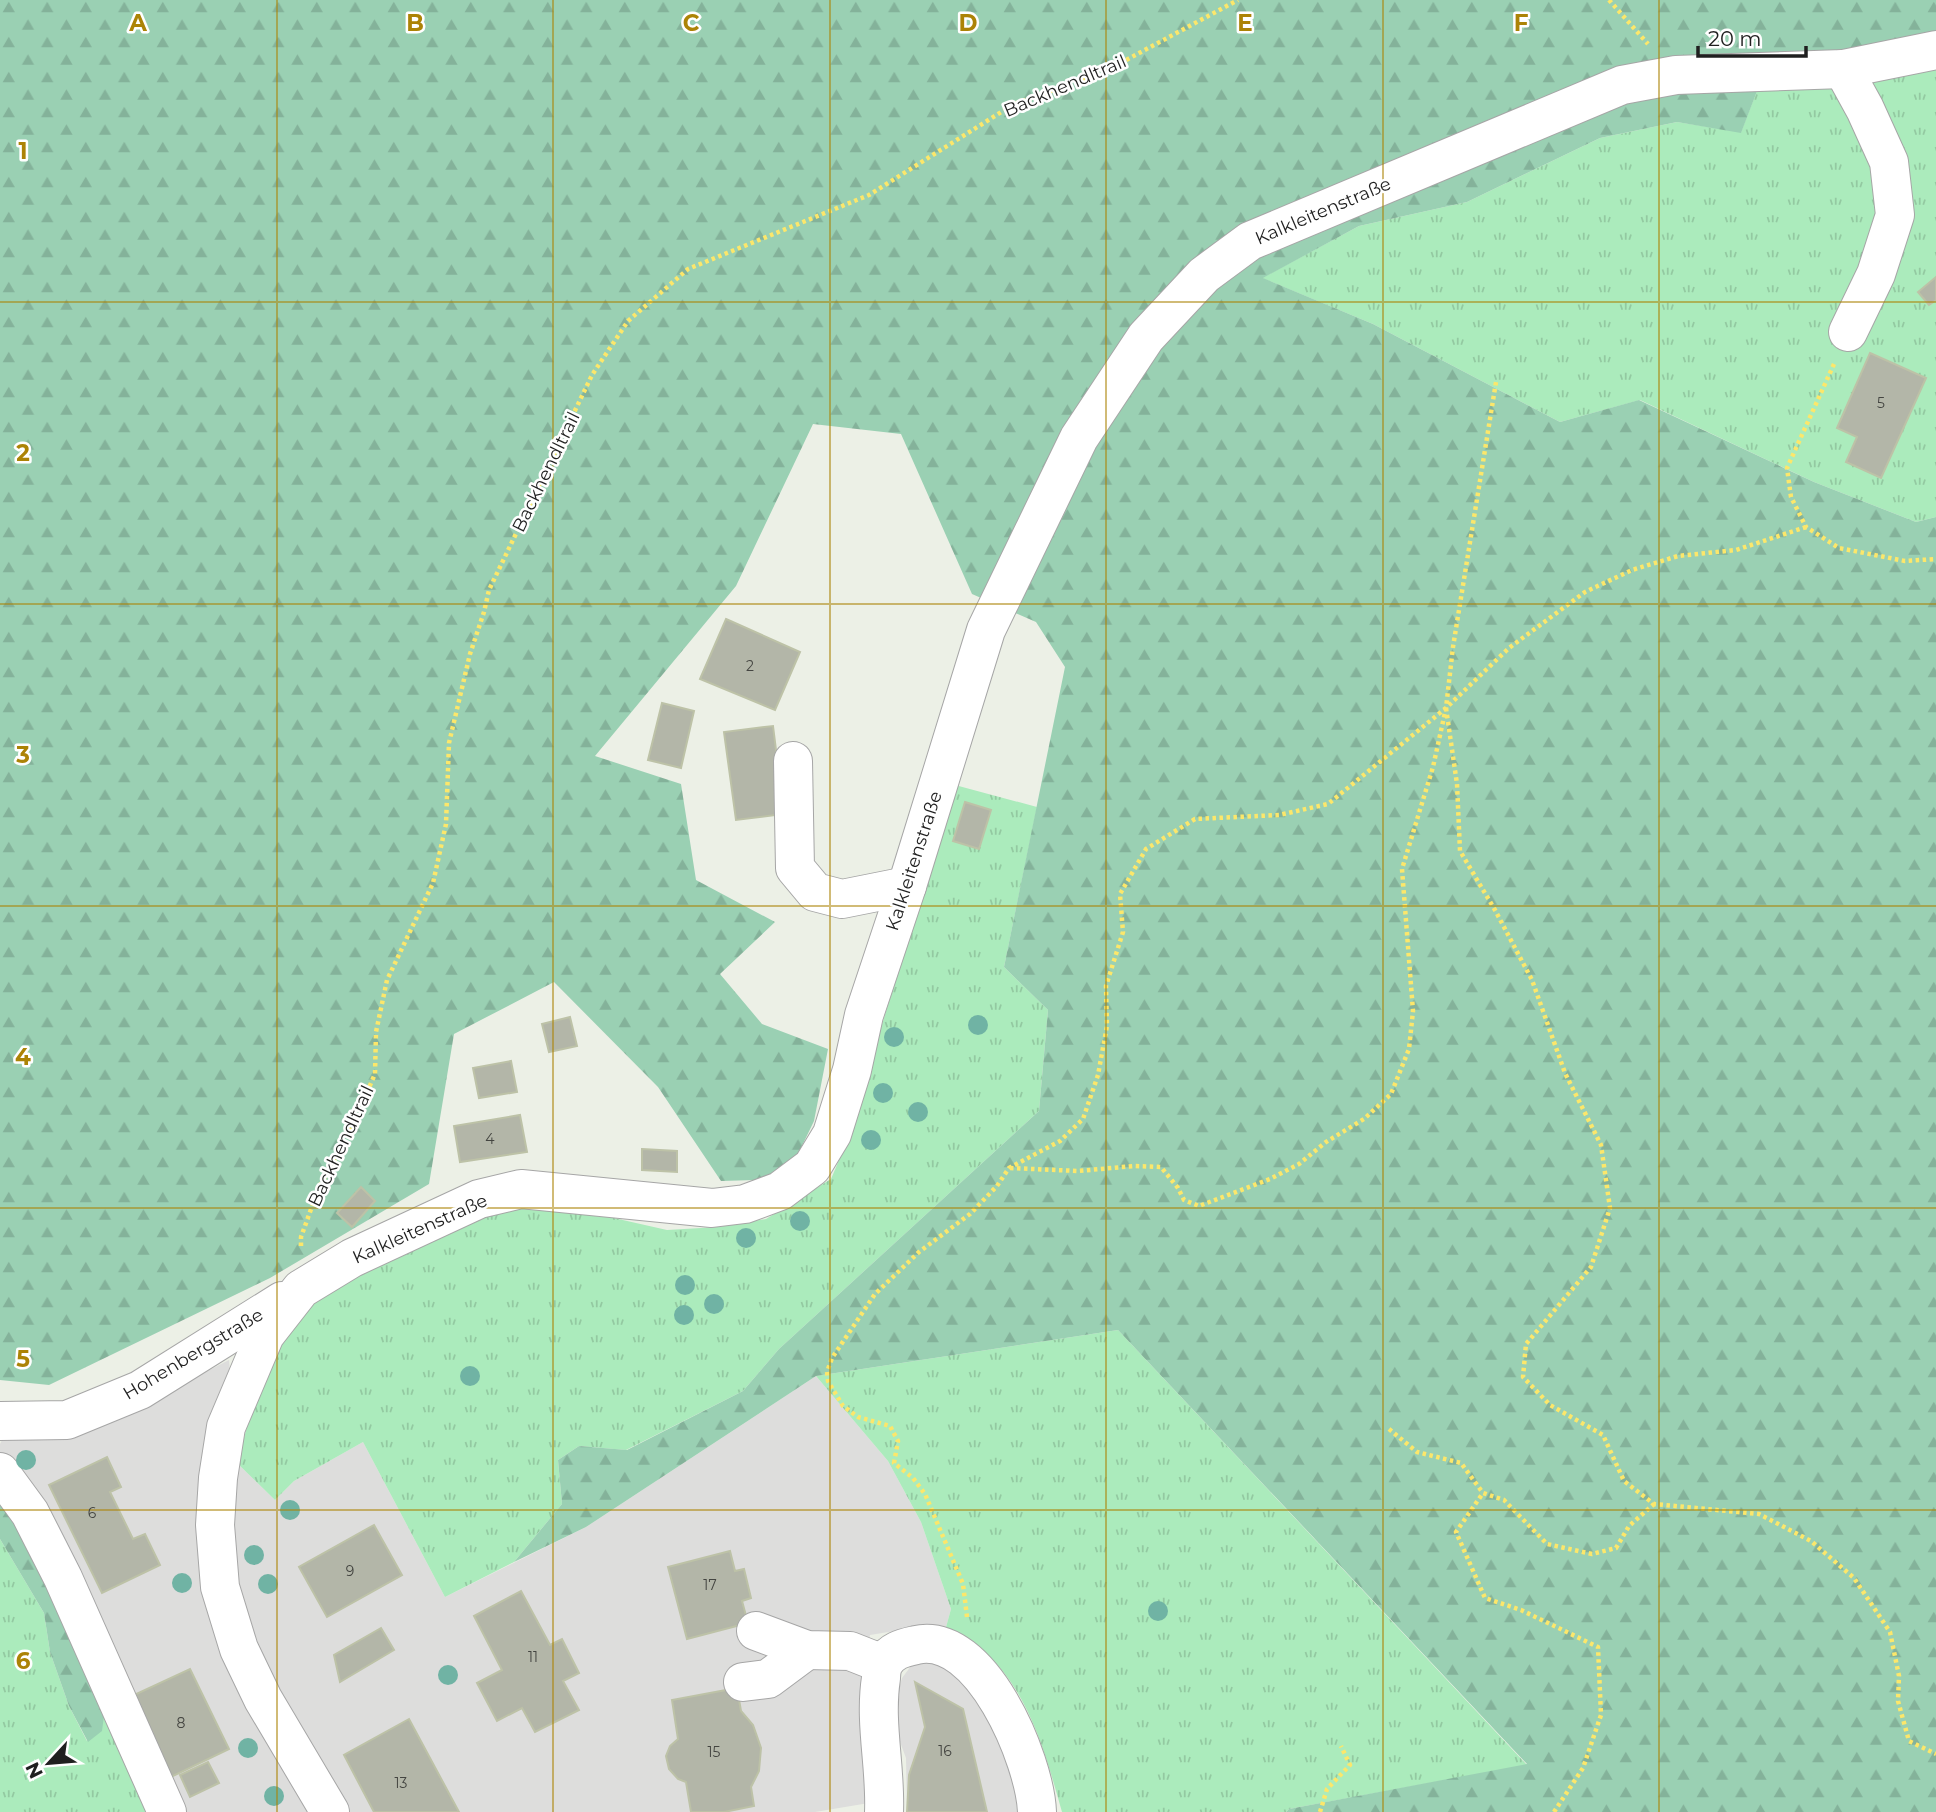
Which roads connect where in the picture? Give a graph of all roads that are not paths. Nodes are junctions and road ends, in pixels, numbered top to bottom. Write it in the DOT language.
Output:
graph roads {
  1 [pos="1936,50"];
  2 [pos="1843,69"];
  3 [pos="1848,332"];
  4 [pos="793,761"];
  5 [pos="907,886"];
  6 [pos="301,1289"];
  7 [pos="0,1421"];
  8 [pos="0,1472"];
  9 [pos="756,1631"];
  10 [pos="807,1650"];
  11 [pos="883,1664"];
  12 [pos="743,1682"];
  13 [pos="167,1812"];
  14 [pos="330,1812"];
  15 [pos="884,1812"];
  16 [pos="1037,1812"];
  1 -- 2 [label="street, Kalkleitenstraße"];
  2 -- 3 [label="street"];
  2 -- 5 [label="street, Kalkleitenstraße"];
  4 -- 5 [label="street"];
  5 -- 6 [label="street, Kalkleitenstraße"];
  6 -- 7 [label="street, Hohenbergstraße"];
  6 -- 14 [label="street, Kalkleitenstraße"];
  8 -- 13 [label="street"];
  9 -- 10 [label="street"];
  10 -- 11 [label="street"];
  10 -- 12 [label="street"];
  11 -- 15 [label="street"];
  11 -- 16 [label="street"];
}
